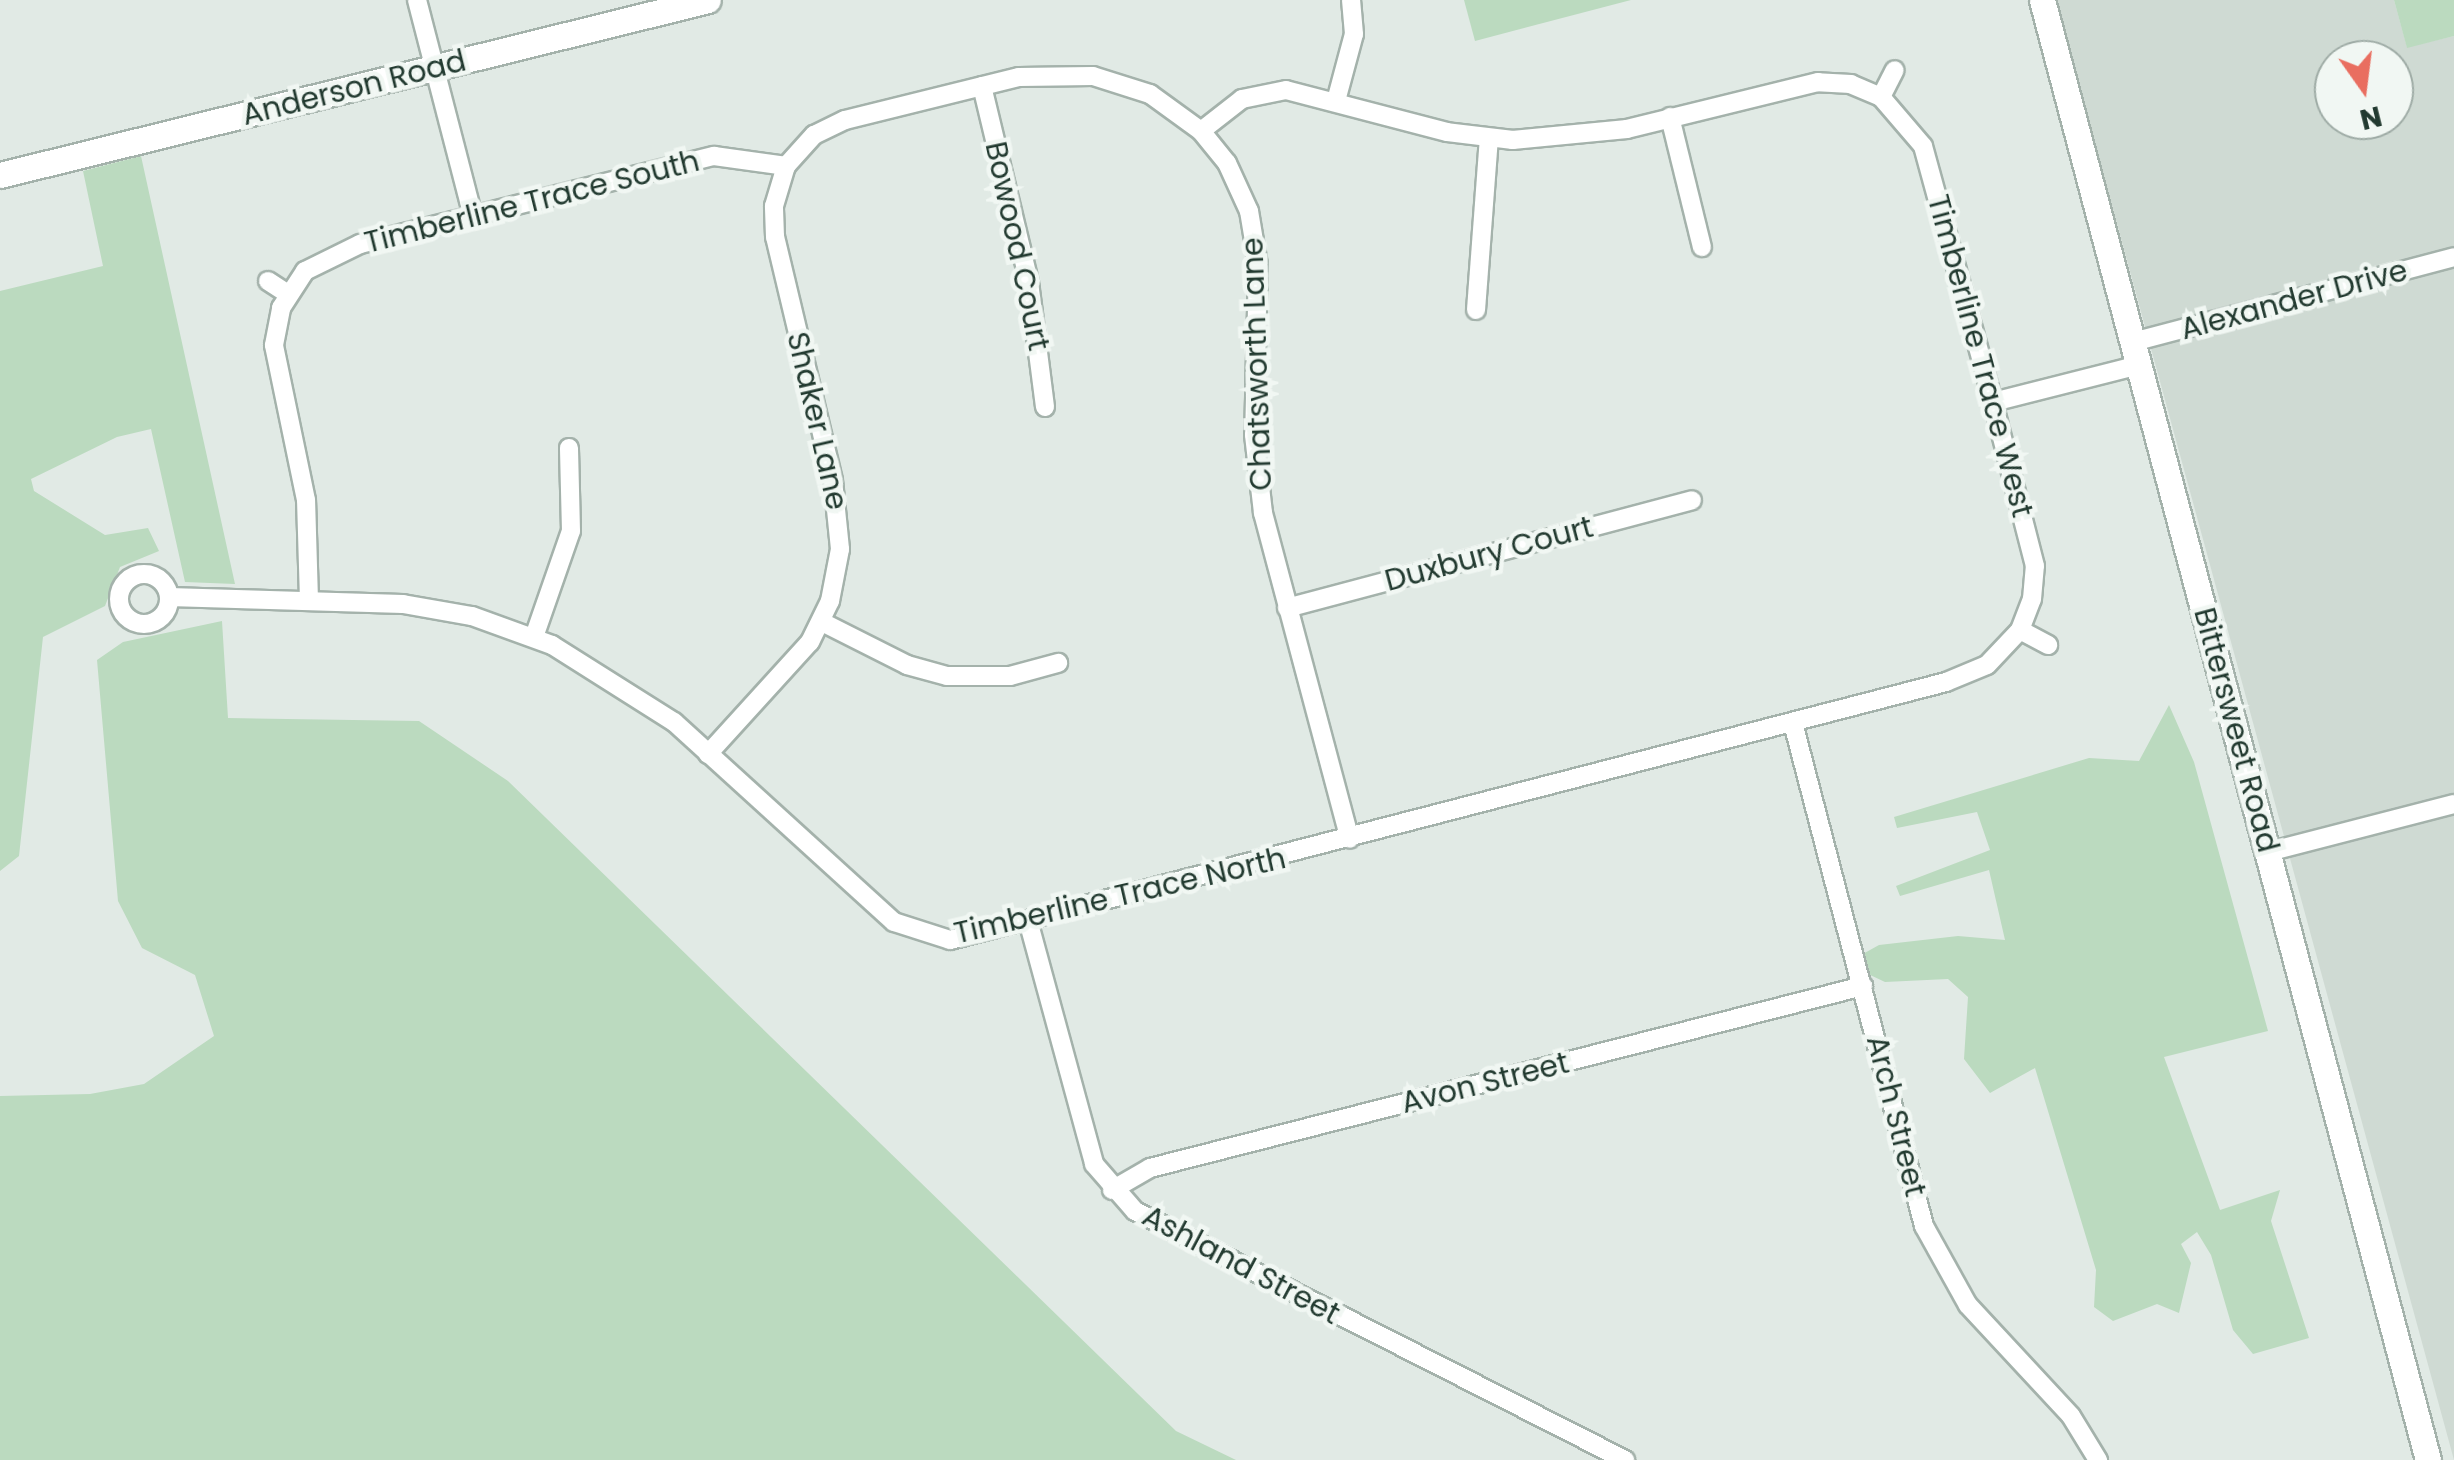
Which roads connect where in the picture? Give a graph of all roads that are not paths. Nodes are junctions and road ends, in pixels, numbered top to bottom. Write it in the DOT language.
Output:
graph roads {
  1 [pos="417,0"];
  2 [pos="708,0"];
  3 [pos="1351,0"];
  4 [pos="2042,0"];
  5 [pos="435,68"];
  6 [pos="1895,70"];
  7 [pos="982,86"];
  8 [pos="1882,97"];
  9 [pos="1336,100"];
  10 [pos="1670,117"];
  11 [pos="1202,132"];
  12 [pos="1489,138"];
  13 [pos="786,166"];
  14 [pos="0,175"];
  15 [pos="473,217"];
  16 [pos="1702,248"];
  17 [pos="2454,257"];
  18 [pos="268,281"];
  19 [pos="284,301"];
  20 [pos="1476,310"];
  21 [pos="2136,354"];
  22 [pos="1994,402"];
  23 [pos="1045,407"];
  24 [pos="570,448"];
  25 [pos="1692,500"];
  26 [pos="169,598"];
  27 [pos="309,600"];
  28 [pos="1287,608"];
  29 [pos="822,622"];
  30 [pos="2020,630"];
  31 [pos="534,637"];
  32 [pos="2048,644"];
  33 [pos="1058,663"];
  34 [pos="1793,722"];
  35 [pos="708,754"];
  36 [pos="2454,804"];
  37 [pos="1350,840"];
  38 [pos="2268,852"];
  39 [pos="1028,924"];
  40 [pos="1863,986"];
  41 [pos="1112,1190"];
  42 [pos="1625,1460"];
  43 [pos="2098,1460"];
  44 [pos="2428,1460"];
  1 -- 5 [label="street"];
  2 -- 5 [label="street, Anderson Road"];
  3 -- 9 [label="street"];
  4 -- 21 [label="street, Bittersweet Road"];
  5 -- 14 [label="street, Anderson Road"];
  5 -- 15 [label="street"];
  6 -- 8 [label="street"];
  7 -- 11 [label="street"];
  7 -- 13 [label="street"];
  7 -- 23 [label="street, Bowood Court"];
  8 -- 10 [label="street"];
  8 -- 22 [label="street, Timberline Trace West"];
  9 -- 11 [label="street"];
  9 -- 12 [label="street"];
  10 -- 12 [label="street"];
  10 -- 16 [label="street"];
  11 -- 28 [label="street, Chatsworth Lane"];
  12 -- 20 [label="street"];
  13 -- 15 [label="street, Timberline Trace South"];
  13 -- 29 [label="street, Shaker Lane"];
  15 -- 19 [label="street, Timberline Trace South"];
  17 -- 21 [label="street, Alexander Drive"];
  18 -- 19 [label="street"];
  19 -- 27 [label="street"];
  21 -- 22 [label="street, Alexander Drive"];
  21 -- 38 [label="street, Bittersweet Road"];
  22 -- 30 [label="street, Timberline Trace West"];
  24 -- 31 [label="street"];
  25 -- 28 [label="street, Duxbury Court"];
  26 -- 27 [label="street, Timberline Trace North"];
  27 -- 31 [label="street, Timberline Trace North"];
  28 -- 37 [label="street, Chatsworth Lane"];
  29 -- 33 [label="street"];
  29 -- 35 [label="street, Shaker Lane"];
  30 -- 32 [label="street"];
  30 -- 34 [label="street, Timberline Trace North"];
  31 -- 35 [label="street, Timberline Trace North"];
  34 -- 37 [label="street, Timberline Trace North"];
  34 -- 40 [label="street, Arch Street"];
  35 -- 39 [label="street, Timberline Trace North"];
  36 -- 38 [label="street"];
  37 -- 39 [label="street, Timberline Trace North"];
  38 -- 44 [label="street, Bittersweet Road"];
  39 -- 41 [label="street, Ashland Street"];
  40 -- 41 [label="street, Avon Street"];
  40 -- 43 [label="street, Arch Street"];
  41 -- 42 [label="street, Ashland Street"];
}
